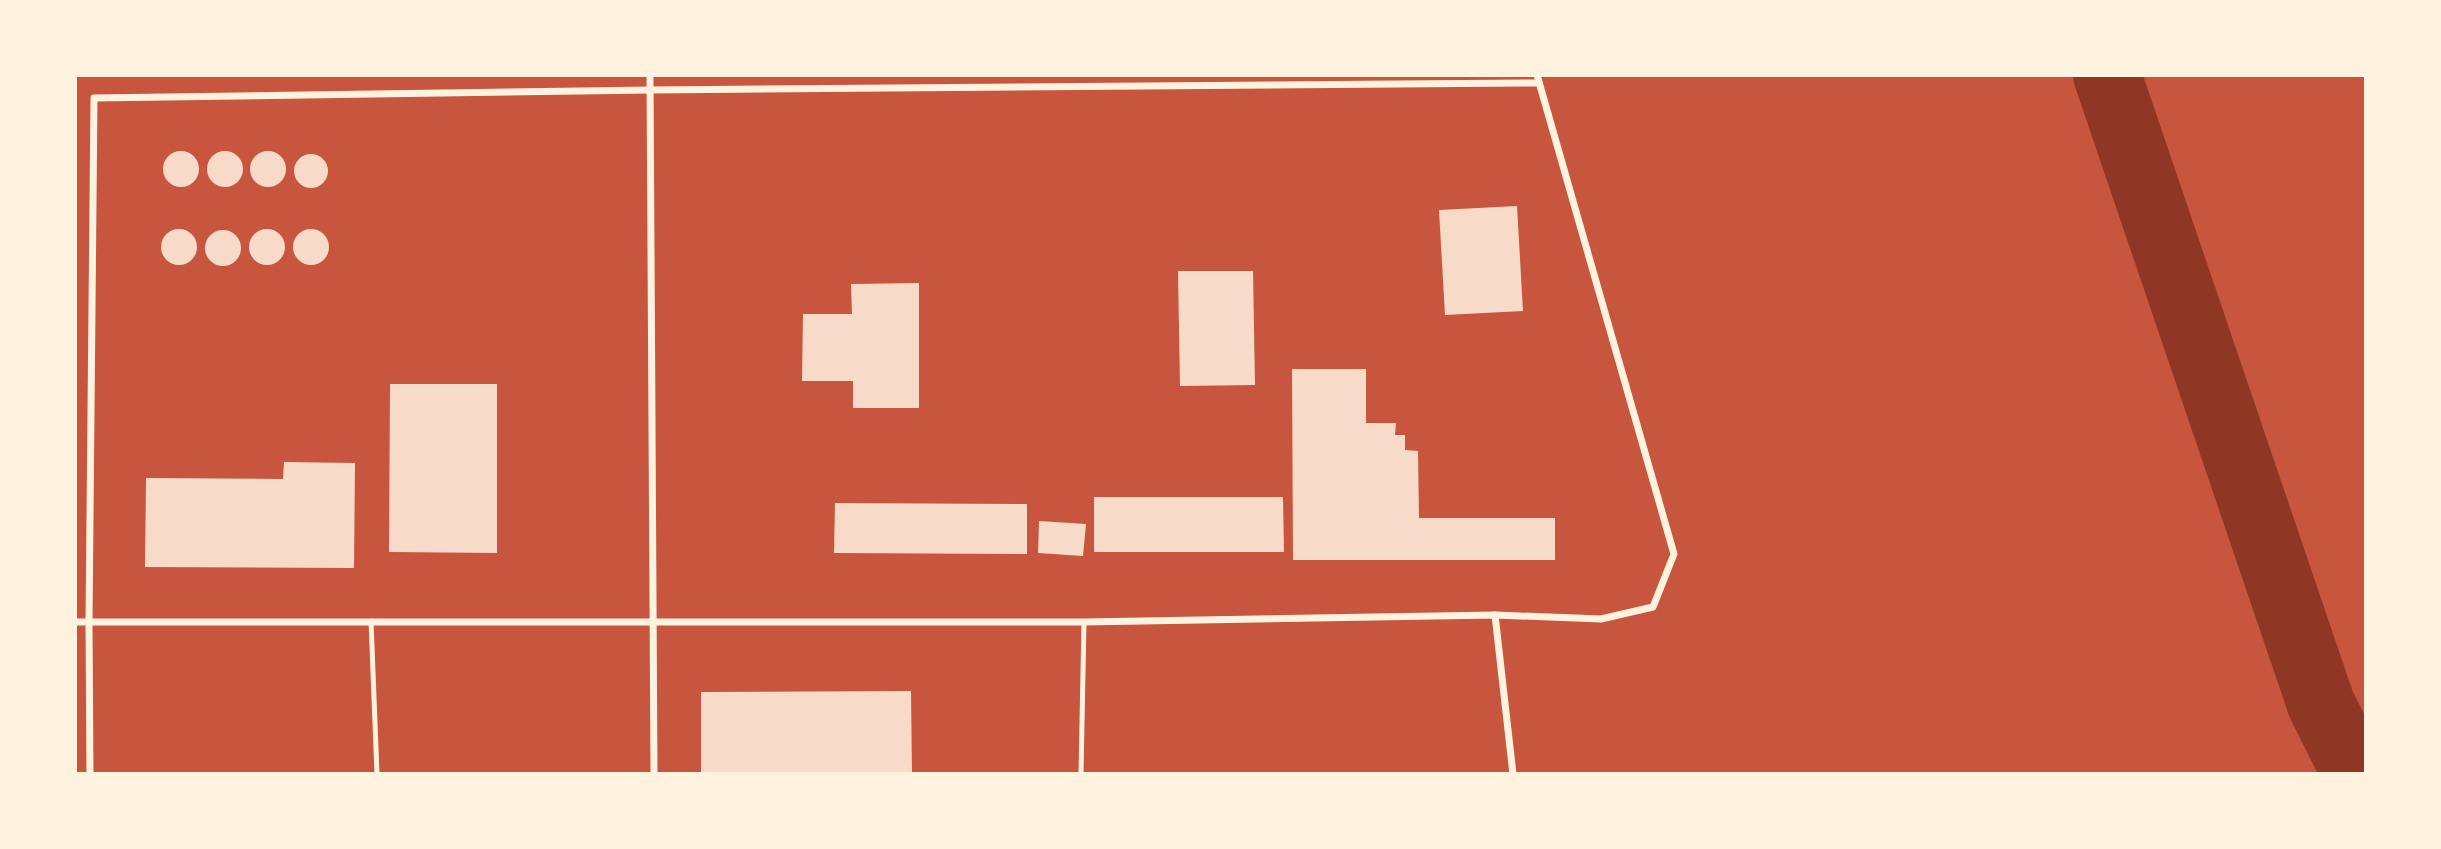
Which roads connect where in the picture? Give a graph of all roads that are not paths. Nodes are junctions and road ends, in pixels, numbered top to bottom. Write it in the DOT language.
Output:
graph roads {
  1 [pos="650,75"];
  2 [pos="1538,79"];
  3 [pos="650,90"];
  4 [pos="1495,615"];
  5 [pos="372,621"];
  6 [pos="75,622"];
  7 [pos="89,622"];
  8 [pos="653,622"];
  9 [pos="1084,622"];
  10 [pos="90,774"];
  11 [pos="377,774"];
  12 [pos="654,774"];
  13 [pos="1081,774"];
  14 [pos="1513,774"];
  1 -- 3 [label="street"];
  2 -- 3 [label="street"];
  2 -- 4 [label="street"];
  3 -- 7 [label="street"];
  3 -- 8 [label="street"];
  4 -- 9 [label="street"];
  4 -- 14 [label="street"];
  5 -- 7 [label="street"];
  5 -- 8 [label="street"];
  5 -- 11 [label="lane"];
  6 -- 7 [label="street"];
  7 -- 10 [label="street"];
  8 -- 9 [label="street"];
  8 -- 12 [label="street"];
  9 -- 13 [label="lane"];
}
